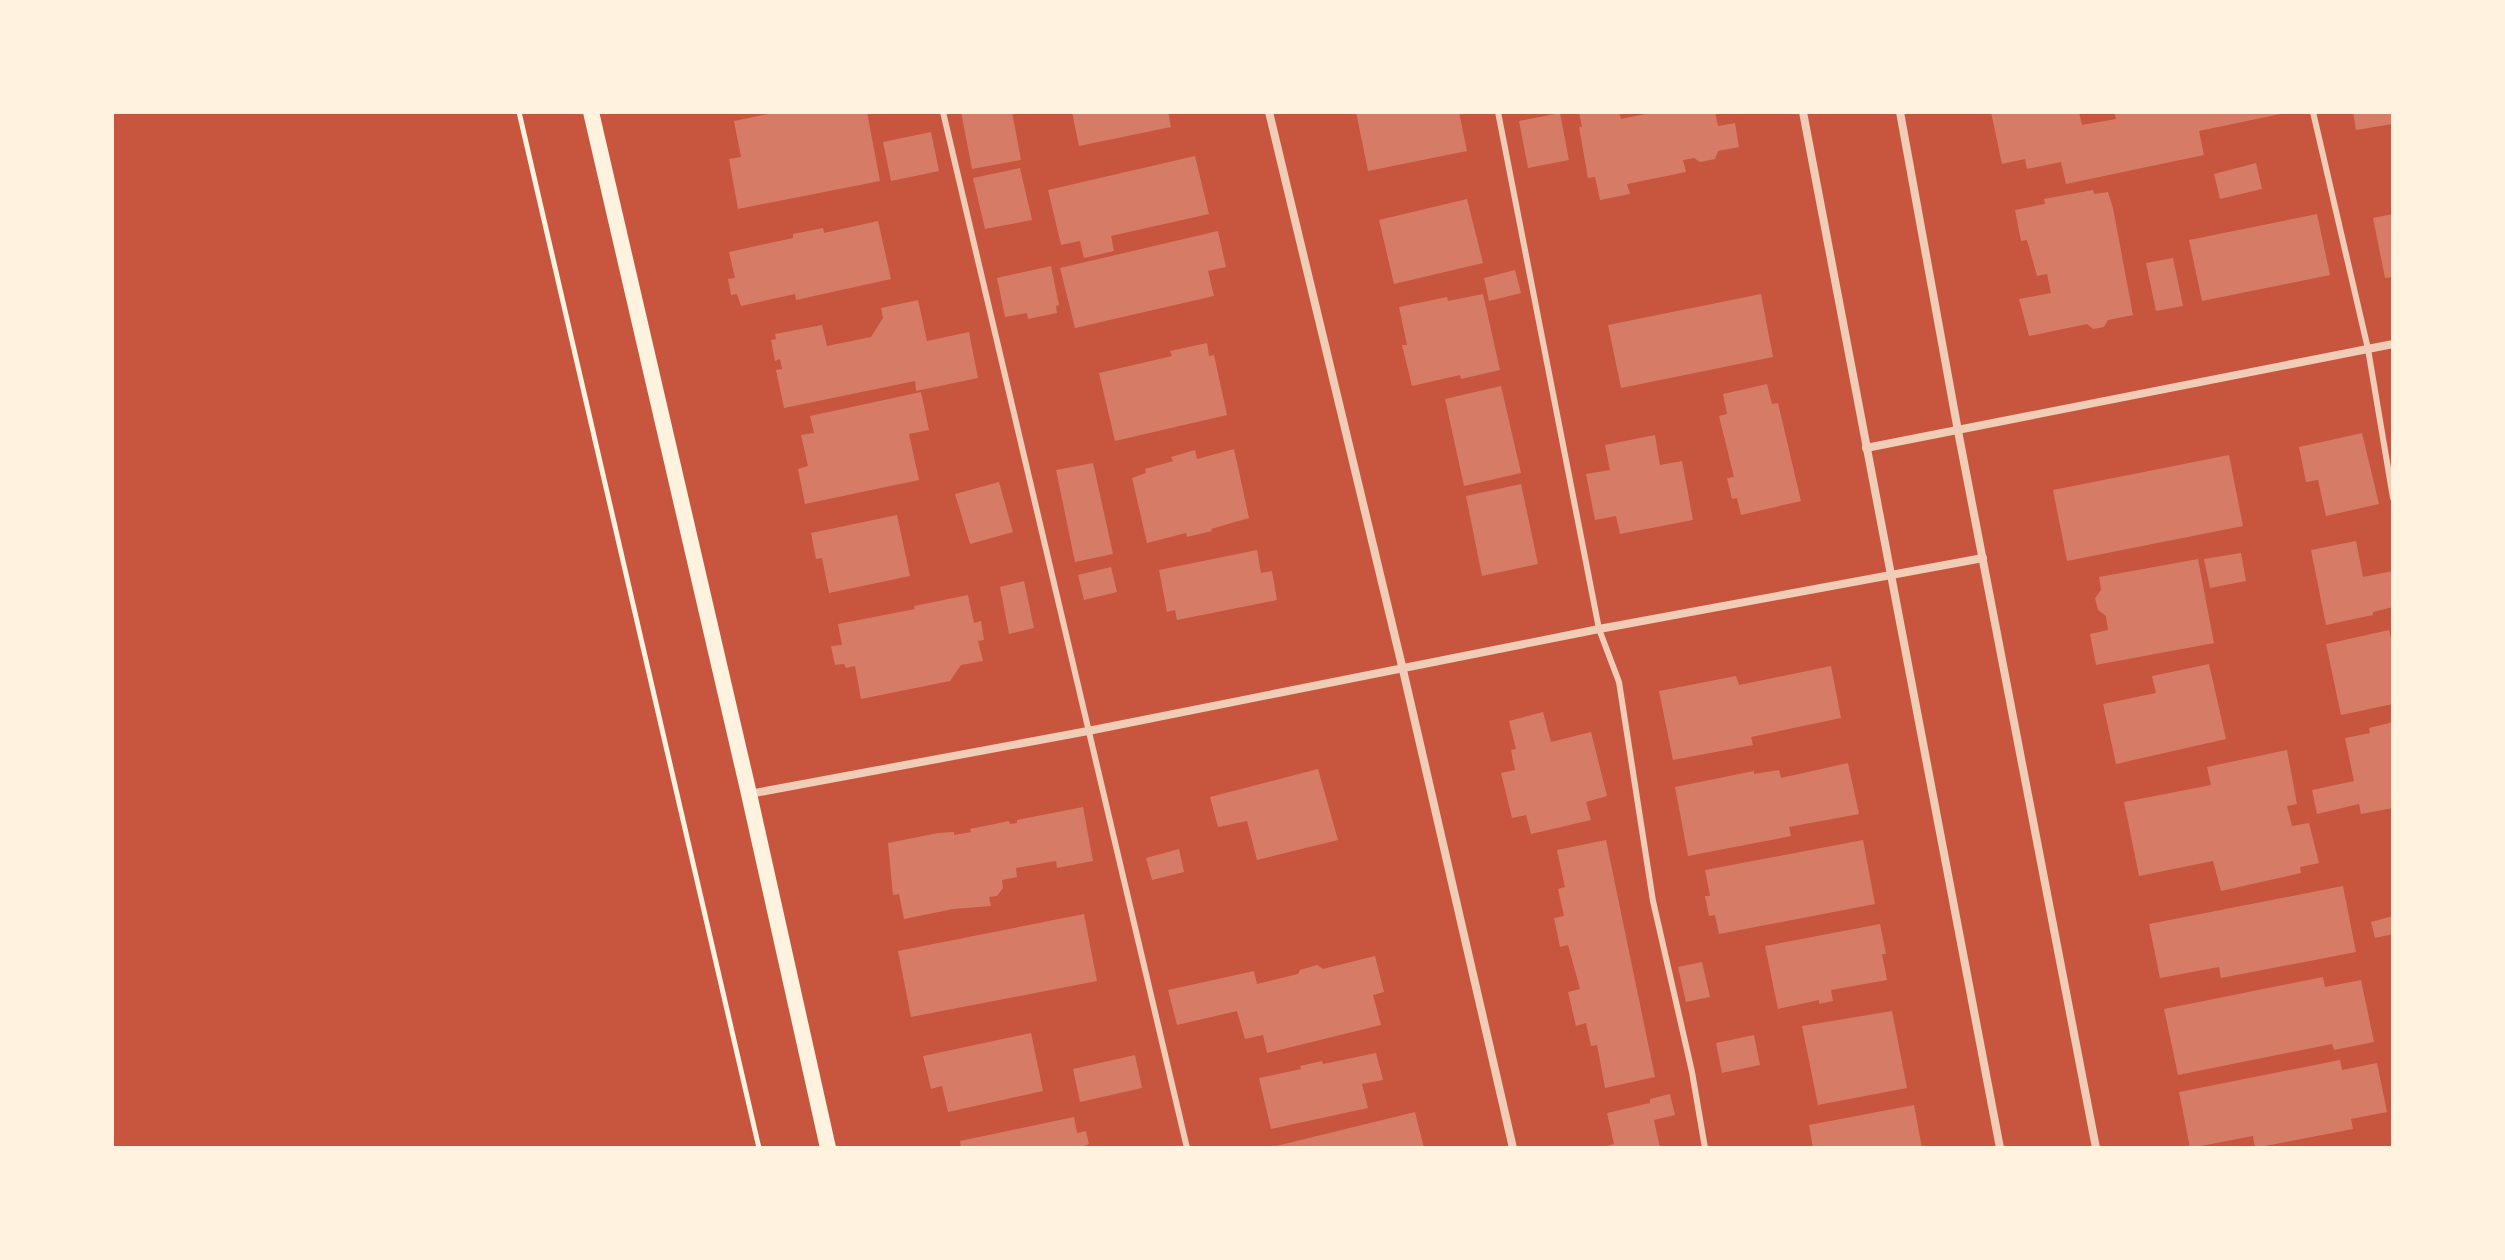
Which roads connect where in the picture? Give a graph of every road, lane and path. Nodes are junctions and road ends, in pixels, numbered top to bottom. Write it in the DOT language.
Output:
graph roads {
  1 [pos="519,112"];
  2 [pos="591,112"];
  3 [pos="943,112"];
  4 [pos="1269,112"];
  5 [pos="1498,112"];
  6 [pos="1803,112"];
  7 [pos="1900,112"];
  8 [pos="2313,112"];
  9 [pos="2393,344"];
  10 [pos="2368,349"];
  11 [pos="1958,431"];
  12 [pos="1866,448"];
  13 [pos="2393,498"];
  14 [pos="1983,558"];
  15 [pos="1892,576"];
  16 [pos="1599,629"];
  17 [pos="1403,670"];
  18 [pos="1088,731"];
  19 [pos="749,794"];
  20 [pos="759,1148"];
  21 [pos="828,1148"];
  22 [pos="1187,1148"];
  23 [pos="1513,1148"];
  24 [pos="1705,1148"];
  25 [pos="2000,1148"];
  26 [pos="2096,1148"];
  1 -- 20 [label="path"];
  2 -- 19 [label="main road"];
  3 -- 18 [label="lane"];
  4 -- 17 [label="street"];
  5 -- 16 [label="lane"];
  6 -- 12 [label="street"];
  7 -- 11 [label="street"];
  8 -- 10 [label="lane"];
  9 -- 10 [label="street"];
  10 -- 11 [label="street"];
  10 -- 13 [label="lane"];
  11 -- 12 [label="street"];
  11 -- 14 [label="street"];
  12 -- 15 [label="street"];
  14 -- 15 [label="street"];
  14 -- 26 [label="street"];
  15 -- 16 [label="street"];
  15 -- 25 [label="street"];
  16 -- 17 [label="street"];
  16 -- 24 [label="lane"];
  17 -- 18 [label="street"];
  17 -- 23 [label="street"];
  18 -- 19 [label="street"];
  18 -- 22 [label="lane"];
  19 -- 21 [label="main road"];
}
